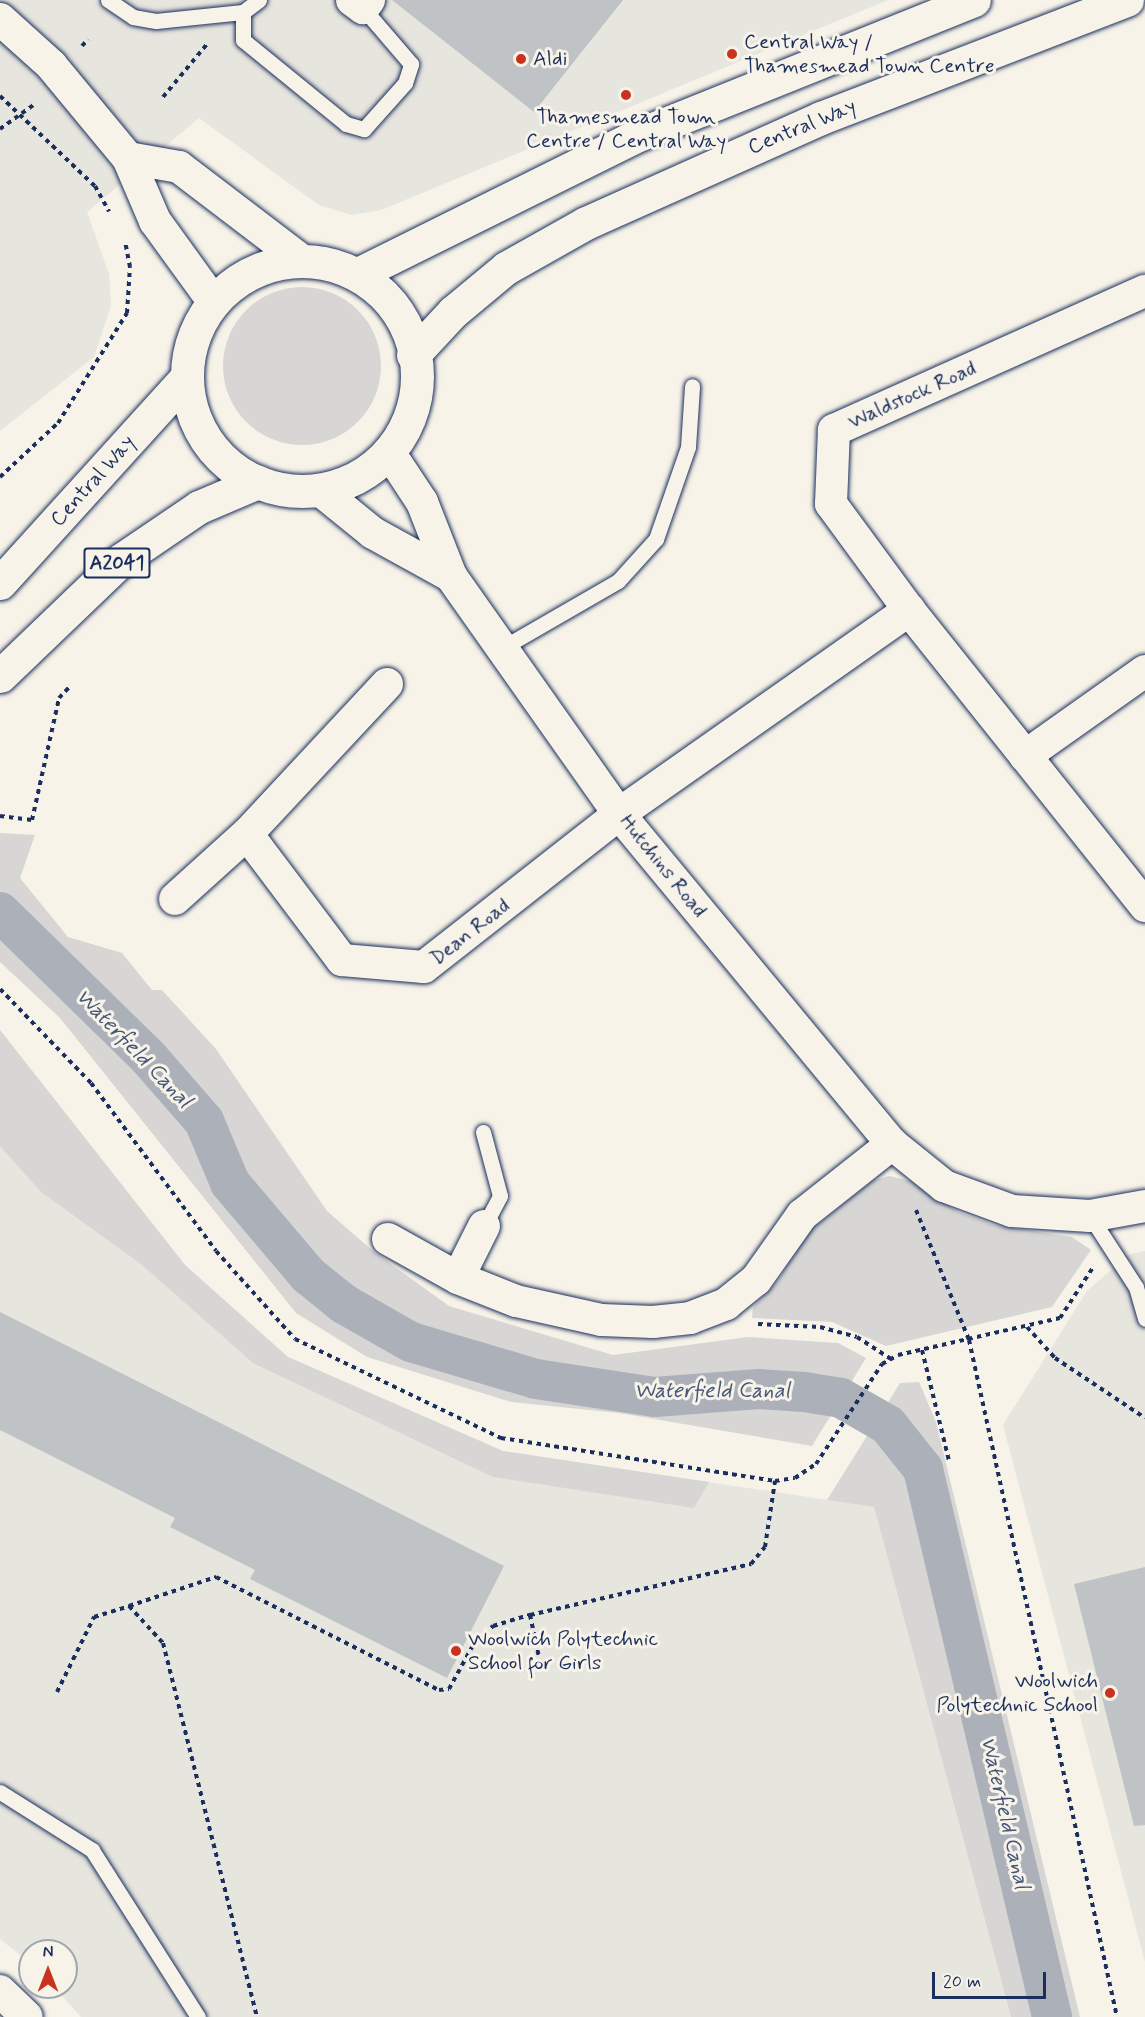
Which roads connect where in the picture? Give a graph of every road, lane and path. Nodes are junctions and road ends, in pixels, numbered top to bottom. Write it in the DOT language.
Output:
graph roads {
  1 [pos="108,0"];
  2 [pos="258,0"];
  3 [pos="1126,0"];
  4 [pos="969,1"];
  5 [pos="361,3"];
  6 [pos="243,12"];
  7 [pos="0,19"];
  8 [pos="210,32"];
  9 [pos="88,39"];
  10 [pos="82,47"];
  11 [pos="45,94"];
  12 [pos="0,96"];
  13 [pos="163,97"];
  14 [pos="24,114"];
  15 [pos="0,129"];
  16 [pos="128,158"];
  17 [pos="114,221"];
  18 [pos="124,238"];
  19 [pos="301,260"];
  20 [pos="358,274"];
  21 [pos="1145,291"];
  22 [pos="213,301"];
  23 [pos="413,355"];
  24 [pos="186,378"];
  25 [pos="692,386"];
  26 [pos="389,452"];
  27 [pos="0,477"];
  28 [pos="258,483"];
  29 [pos="320,490"];
  30 [pos="451,576"];
  31 [pos="0,584"];
  32 [pos="909,610"];
  33 [pos="502,648"];
  34 [pos="1145,671"];
  35 [pos="0,676"];
  36 [pos="387,684"];
  37 [pos="70,686"];
  38 [pos="1025,756"];
  39 [pos="619,814"];
  40 [pos="0,816"];
  41 [pos="247,834"];
  42 [pos="176,899"];
  43 [pos="1145,906"];
  44 [pos="0,989"];
  45 [pos="483,1132"];
  46 [pos="892,1144"];
  47 [pos="911,1199"];
  48 [pos="1145,1206"];
  49 [pos="1090,1216"];
  50 [pos="484,1226"];
  51 [pos="388,1239"];
  52 [pos="1113,1251"];
  53 [pos="458,1278"];
  54 [pos="745,1289"];
  55 [pos="1145,1319"];
  56 [pos="1027,1327"];
  57 [pos="969,1340"];
  58 [pos="922,1350"];
  59 [pos="891,1359"];
  60 [pos="1145,1418"];
  61 [pos="949,1461"];
  62 [pos="776,1481"];
  63 [pos="129,1606"];
  64 [pos="530,1615"];
  65 [pos="540,1662"];
  66 [pos="57,1692"];
  67 [pos="0,1792"];
  68 [pos="0,1991"];
  69 [pos="27,2017"];
  70 [pos="198,2017"];
  71 [pos="257,2017"];
  72 [pos="1117,2017"];
  1 -- 6 [label="lane"];
  2 -- 6 [label="lane"];
  3 -- 23 [label="main road, Central Way"];
  4 -- 20 [label="main road"];
  5 -- 6 [label="lane"];
  7 -- 16 [label="street"];
  8 -- 13 [label="path"];
  9 -- 10 [label="path"];
  11 -- 14 [label="path"];
  12 -- 14 [label="path"];
  14 -- 15 [label="path"];
  14 -- 17 [label="path"];
  16 -- 19 [label="street"];
  16 -- 22 [label="street"];
  18 -- 27 [label="path"];
  19 -- 20 [label="main road"];
  19 -- 22 [label="main road"];
  20 -- 23 [label="main road"];
  21 -- 32 [label="street, Waldstock Road"];
  22 -- 24 [label="main road"];
  23 -- 26 [label="main road"];
  24 -- 28 [label="main road"];
  24 -- 31 [label="main road, Central Way"];
  25 -- 33 [label="lane"];
  26 -- 29 [label="main road"];
  26 -- 30 [label="street, Hutchins Road"];
  28 -- 29 [label="main road"];
  28 -- 35 [label="main road, A2041"];
  29 -- 30 [label="street, Hutchins Road"];
  30 -- 33 [label="street, Hutchins Road"];
  32 -- 38 [label="street, Waldstock Road"];
  32 -- 39 [label="street"];
  33 -- 39 [label="street, Hutchins Road"];
  34 -- 38 [label="street"];
  36 -- 41 [label="street"];
  37 -- 40 [label="path"];
  38 -- 43 [label="street, Waldstock Road"];
  39 -- 41 [label="street, Dean Road"];
  39 -- 46 [label="street, Hutchins Road"];
  41 -- 42 [label="street"];
  44 -- 62 [label="path"];
  45 -- 50 [label="lane"];
  46 -- 49 [label="street, Hutchins Road"];
  46 -- 54 [label="street"];
  47 -- 57 [label="path"];
  48 -- 49 [label="street, Hutchins Road"];
  49 -- 52 [label="lane"];
  50 -- 53 [label="street"];
  51 -- 53 [label="street"];
  52 -- 55 [label="lane"];
  52 -- 56 [label="path"];
  53 -- 54 [label="street"];
  54 -- 59 [label="path"];
  56 -- 57 [label="path"];
  56 -- 60 [label="path"];
  57 -- 58 [label="path"];
  57 -- 72 [label="path"];
  58 -- 59 [label="path"];
  58 -- 61 [label="path"];
  59 -- 62 [label="path"];
  62 -- 64 [label="path"];
  63 -- 64 [label="path"];
  63 -- 66 [label="path"];
  63 -- 71 [label="path"];
  64 -- 65 [label="path"];
  67 -- 70 [label="lane"];
  68 -- 69 [label="street"];
}
